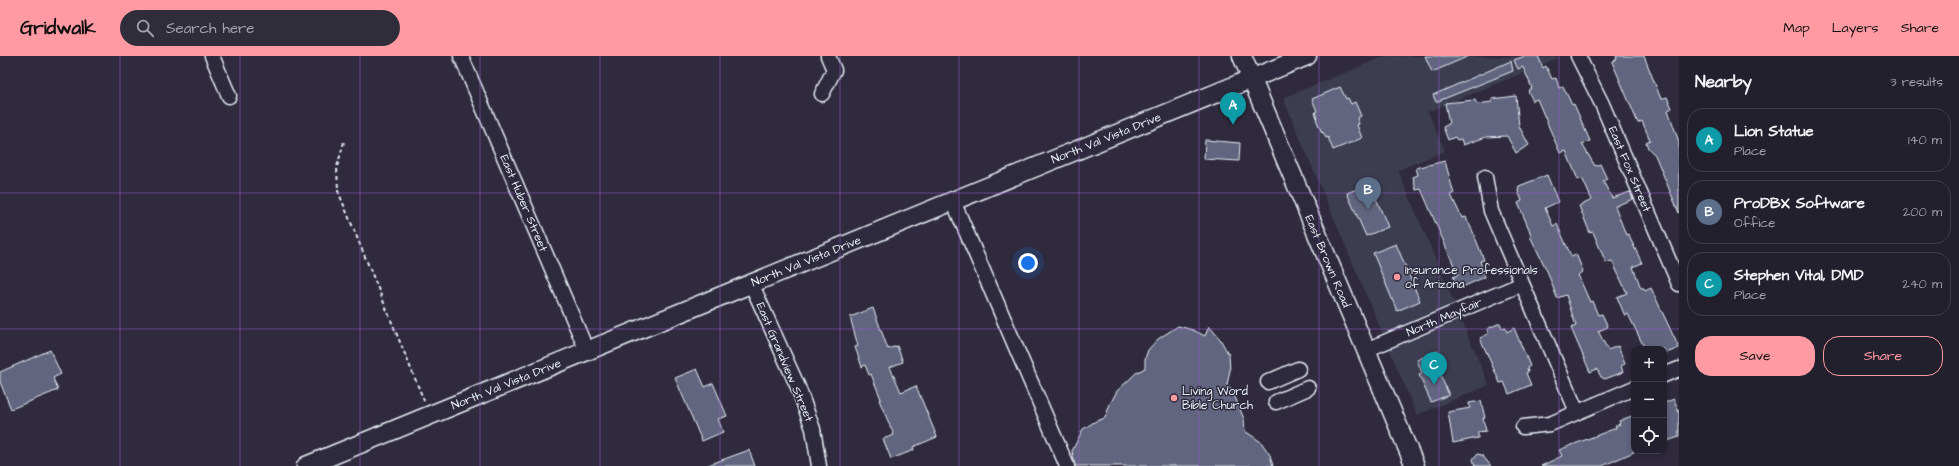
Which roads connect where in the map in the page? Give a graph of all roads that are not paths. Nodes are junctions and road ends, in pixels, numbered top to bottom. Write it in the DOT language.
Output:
graph roads {
  1 [pos="212,56"];
  2 [pos="461,56"];
  3 [pos="828,56"];
  4 [pos="1242,56"];
  5 [pos="1307,56"];
  6 [pos="1578,56"];
  7 [pos="1252,79"];
  8 [pos="822,94"];
  9 [pos="229,96"];
  10 [pos="1485,178"];
  11 [pos="953,201"];
  12 [pos="751,283"];
  13 [pos="1522,284"];
  14 [pos="1679,284"];
  15 [pos="1366,350"];
  16 [pos="587,351"];
  17 [pos="1298,369"];
  18 [pos="1679,369"];
  19 [pos="1667,374"];
  20 [pos="1268,382"];
  21 [pos="1308,388"];
  22 [pos="1631,389"];
  23 [pos="1276,402"];
  24 [pos="1577,412"];
  25 [pos="1523,427"];
  26 [pos="306,466"];
  27 [pos="819,466"];
  28 [pos="1067,466"];
  29 [pos="1415,466"];
  1 -- 9 [label="street"];
  2 -- 16 [label="street, East Huber Street"];
  3 -- 8 [label="street"];
  4 -- 7 [label="main road, East Brown Road"];
  5 -- 7 [label="main road, North Val Vista Drive"];
  6 -- 14 [label="street, East Fox Street"];
  7 -- 11 [label="main road, North Val Vista Drive"];
  7 -- 15 [label="main road, East Brown Road"];
  10 -- 13 [label="street"];
  11 -- 12 [label="main road, North Val Vista Drive"];
  11 -- 28 [label="street"];
  12 -- 16 [label="main road, North Val Vista Drive"];
  12 -- 27 [label="street, East Grandview Street"];
  13 -- 15 [label="street, North Mayfair"];
  13 -- 24 [label="street"];
  15 -- 29 [label="main road, East Brown Road"];
  16 -- 26 [label="main road, North Val Vista Drive"];
  17 -- 20 [label="street"];
  18 -- 19 [label="street"];
  21 -- 23 [label="street"];
  22 -- 24 [label="street"];
  24 -- 25 [label="street"];
}
